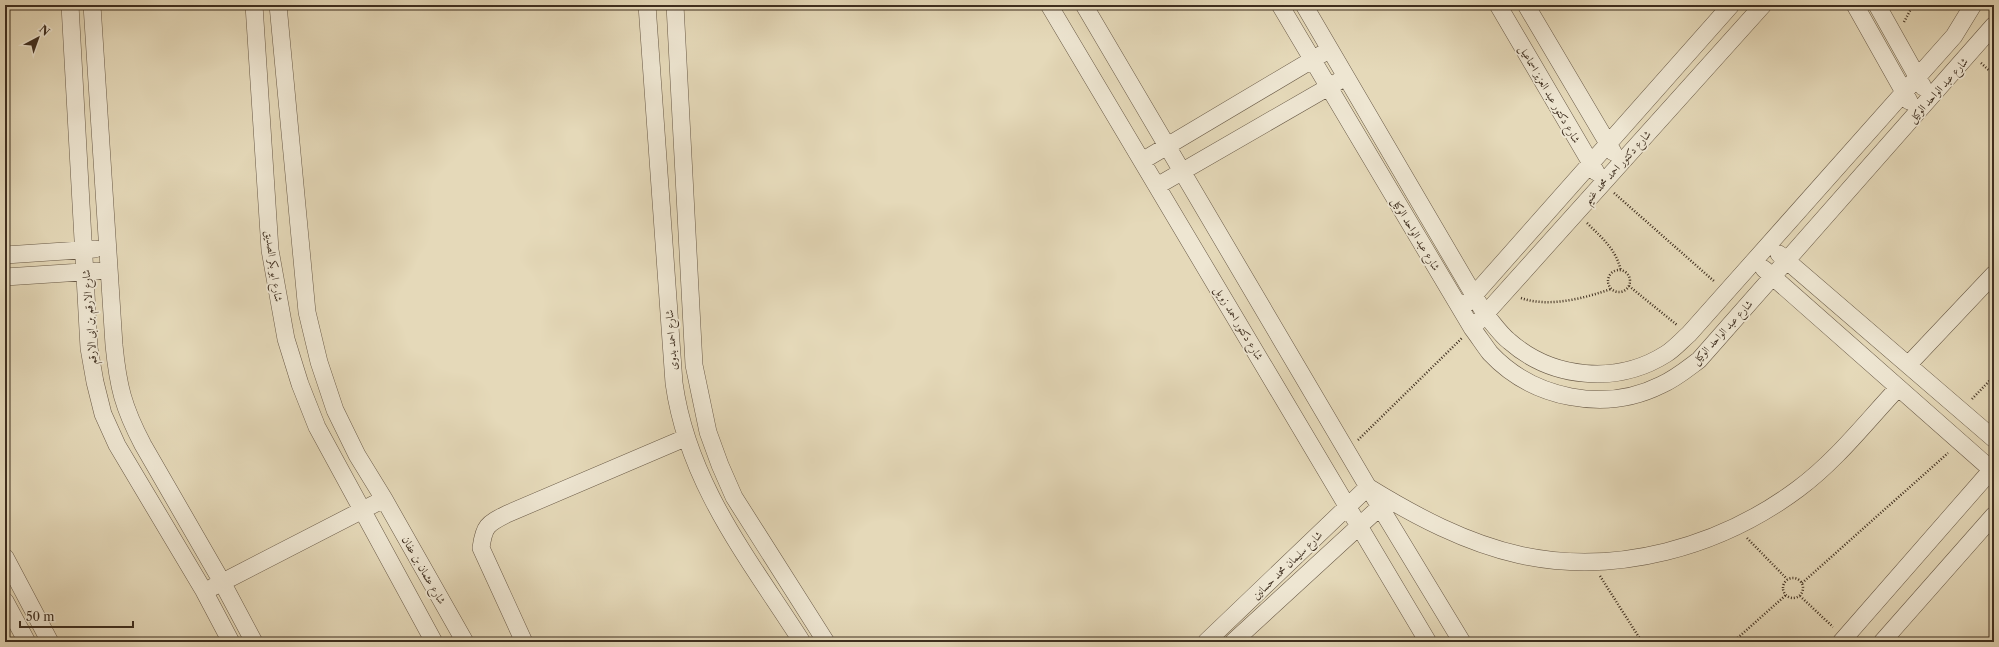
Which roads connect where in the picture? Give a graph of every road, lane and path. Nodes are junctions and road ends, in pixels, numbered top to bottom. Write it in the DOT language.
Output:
graph roads {
  1 [pos="70,5"];
  2 [pos="92,5"];
  3 [pos="254,5"];
  4 [pos="278,5"];
  5 [pos="647,5"];
  6 [pos="675,5"];
  7 [pos="1049,5"];
  8 [pos="1084,5"];
  9 [pos="1280,5"];
  10 [pos="1304,5"];
  11 [pos="1498,5"];
  12 [pos="1526,5"];
  13 [pos="1731,5"];
  14 [pos="1763,5"];
  15 [pos="1855,5"];
  16 [pos="1877,5"];
  17 [pos="1973,5"];
  18 [pos="1994,24"];
  19 [pos="1331,49"];
  20 [pos="1313,60"];
  21 [pos="1347,76"];
  22 [pos="1918,77"];
  23 [pos="1329,87"];
  24 [pos="1904,92"];
  25 [pos="1929,99"];
  26 [pos="1916,115"];
  27 [pos="1608,143"];
  28 [pos="1167,146"];
  29 [pos="1142,161"];
  30 [pos="1590,163"];
  31 [pos="1620,164"];
  32 [pos="1182,171"];
  33 [pos="1603,183"];
  34 [pos="1157,186"];
  35 [pos="1576,212"];
  36 [pos="1769,245"];
  37 [pos="107,248"];
  38 [pos="84,250"];
  39 [pos="5,255"];
  40 [pos="1787,260"];
  41 [pos="1755,261"];
  42 [pos="109,270"];
  43 [pos="1621,271"];
  44 [pos="85,272"];
  45 [pos="1994,274"];
  46 [pos="5,277"];
  47 [pos="1772,277"];
  48 [pos="1629,286"];
  49 [pos="1611,289"];
  50 [pos="1505,291"];
  51 [pos="1727,293"];
  52 [pos="1474,295"];
  53 [pos="1461,309"];
  54 [pos="1485,314"];
  55 [pos="1472,328"];
  56 [pos="1689,334"];
  57 [pos="1908,365"];
  58 [pos="1994,376"];
  59 [pos="1898,388"];
  60 [pos="1961,411"];
  61 [pos="685,438"];
  62 [pos="1994,439"];
  63 [pos="1960,442"];
  64 [pos="1348,450"];
  65 [pos="1993,469"];
  66 [pos="1368,487"];
  67 [pos="384,498"];
  68 [pos="1348,506"];
  69 [pos="1380,507"];
  70 [pos="362,510"];
  71 [pos="1994,515"];
  72 [pos="1359,526"];
  73 [pos="1736,527"];
  74 [pos="5,557"];
  75 [pos="1590,561"];
  76 [pos="1787,579"];
  77 [pos="222,582"];
  78 [pos="1802,583"];
  79 [pos="204,591"];
  80 [pos="1786,595"];
  81 [pos="1800,596"];
  82 [pos="5,601"];
  83 [pos="1842,640"];
  84 [pos="27,642"];
  85 [pos="50,642"];
  86 [pos="231,642"];
  87 [pos="254,642"];
  88 [pos="434,642"];
  89 [pos="465,642"];
  90 [pos="524,642"];
  91 [pos="802,642"];
  92 [pos="826,642"];
  93 [pos="1206,642"];
  94 [pos="1233,642"];
  95 [pos="1428,642"];
  96 [pos="1462,642"];
  97 [pos="1642,642"];
  98 [pos="1733,642"];
  99 [pos="1882,642"];
  1 -- 38 [label="street, شارع الارقم بن ابى الارقم"];
  2 -- 37 [label="street, شارع الارقم بن ابى الارقم"];
  3 -- 70 [label="street, شارع ابو بكر الصديق"];
  4 -- 67 [label="street"];
  5 -- 61 [label="street, شارع احمد بدوى"];
  6 -- 92 [label="street, شارع احمد بدوى"];
  7 -- 29 [label="street, شارع دكتور احمد زويل"];
  8 -- 28 [label="street"];
  9 -- 20 [label="street, شارع عبد الواحد الوكيل"];
  10 -- 19 [label="street, شارع عبد الواحد الوكيل"];
  11 -- 30 [label="street, شارع دكتور عبد العزيز اسماعيل"];
  12 -- 27 [label="street"];
  13 -- 27 [label="street, شارع دكتور احمد محمد غنيم"];
  14 -- 31 [label="street, شارع دكتور احمد محمد غنيم"];
  15 -- 24 [label="street"];
  16 -- 22 [label="street"];
  17 -- 22 [label="street, شارع عبد الواحد الوكيل"];
  18 -- 25 [label="street, شارع عبد الواحد الوكيل"];
  19 -- 20 [label="street"];
  19 -- 21 [label="street, شارع عبد الواحد الوكيل"];
  20 -- 23 [label="street, شارع عبد الواحد الوكيل"];
  20 -- 28 [label="street"];
  21 -- 23 [label="street"];
  21 -- 52 [label="street, شارع عبد الواحد الوكيل"];
  22 -- 24 [label="street, شارع عبد الواحد الوكيل"];
  22 -- 25 [label="street"];
  23 -- 32 [label="street"];
  23 -- 53 [label="street, شارع عبد الواحد الوكيل"];
  24 -- 26 [label="street"];
  24 -- 36 [label="street, شارع عبد الواحد الوكيل"];
  25 -- 26 [label="street, شارع عبد الواحد الوكيل"];
  26 -- 40 [label="street, شارع عبد الواحد الوكيل"];
  27 -- 30 [label="street, شارع دكتور احمد محمد غنيم"];
  27 -- 31 [label="street"];
  28 -- 29 [label="street"];
  28 -- 32 [label="street"];
  29 -- 34 [label="street, شارع دكتور احمد زويل"];
  30 -- 33 [label="street, شارع دكتور عبد العزيز اسماعيل"];
  30 -- 52 [label="street, شارع دكتور احمد محمد غنيم"];
  31 -- 33 [label="street, شارع دكتور احمد محمد غنيم"];
  32 -- 34 [label="street"];
  32 -- 64 [label="street"];
  33 -- 35 [label="street, شارع دكتور احمد محمد غنيم"];
  33 -- 51 [label="path"];
  34 -- 68 [label="street, شارع دكتور احمد زويل"];
  35 -- 43 [label="path"];
  35 -- 50 [label="street, شارع دكتور احمد محمد غنيم"];
  36 -- 40 [label="street"];
  36 -- 41 [label="street, شارع عبد الواحد الوكيل"];
  37 -- 38 [label="street"];
  37 -- 42 [label="street, شارع الارقم بن ابى الارقم"];
  38 -- 39 [label="street"];
  38 -- 44 [label="street, شارع الارقم بن ابى الارقم"];
  40 -- 47 [label="street, شارع عبد الواحد الوكيل"];
  40 -- 57 [label="street"];
  41 -- 47 [label="street"];
  41 -- 51 [label="street, شارع عبد الواحد الوكيل"];
  42 -- 44 [label="street"];
  42 -- 77 [label="street, شارع الارقم بن ابى الارقم"];
  43 -- 48 [label="path"];
  43 -- 49 [label="path"];
  44 -- 46 [label="street"];
  44 -- 79 [label="street, شارع الارقم بن ابى الارقم"];
  45 -- 57 [label="street"];
  47 -- 55 [label="street, شارع عبد الواحد الوكيل"];
  47 -- 59 [label="street"];
  48 -- 49 [label="path"];
  48 -- 56 [label="path"];
  49 -- 50 [label="path"];
  50 -- 54 [label="street, شارع دكتور احمد محمد غنيم"];
  51 -- 56 [label="street, شارع عبد الواحد الوكيل"];
  52 -- 53 [label="street, شارع دكتور احمد محمد غنيم"];
  52 -- 54 [label="street, شارع عبد الواحد الوكيل"];
  53 -- 55 [label="street, شارع عبد الواحد الوكيل"];
  54 -- 55 [label="street, شارع دكتور احمد محمد غنيم"];
  54 -- 56 [label="street, شارع عبد الواحد الوكيل"];
  55 -- 64 [label="path"];
  57 -- 60 [label="street"];
  58 -- 60 [label="path"];
  59 -- 63 [label="street"];
  59 -- 73 [label="street"];
  60 -- 62 [label="street"];
  61 -- 90 [label="street"];
  61 -- 91 [label="street, شارع احمد بدوى"];
  63 -- 65 [label="street"];
  63 -- 78 [label="path"];
  64 -- 66 [label="street"];
  65 -- 83 [label="street"];
  66 -- 68 [label="street, شارع سليمان محمد حسانين"];
  66 -- 69 [label="street"];
  66 -- 75 [label="street"];
  67 -- 70 [label="street"];
  67 -- 89 [label="street, شارع عثمان بن عفان"];
  68 -- 72 [label="street, شارع دكتور احمد زويل"];
  68 -- 93 [label="street, شارع سليمان محمد حسانين"];
  69 -- 72 [label="street, شارع سليمان محمد حسانين"];
  69 -- 96 [label="street"];
  70 -- 77 [label="street"];
  70 -- 88 [label="street"];
  71 -- 99 [label="street"];
  72 -- 94 [label="street, شارع سليمان محمد حسانين"];
  72 -- 95 [label="street, شارع دكتور احمد زويل"];
  73 -- 75 [label="street"];
  73 -- 76 [label="path"];
  74 -- 85 [label="street"];
  75 -- 97 [label="path"];
  76 -- 78 [label="path"];
  76 -- 80 [label="path"];
  77 -- 79 [label="street"];
  77 -- 87 [label="street, شارع الارقم بن ابى الارقم"];
  78 -- 81 [label="path"];
  79 -- 86 [label="street, شارع الارقم بن ابى الارقم"];
  80 -- 81 [label="path"];
  80 -- 98 [label="path"];
  81 -- 83 [label="path"];
  82 -- 84 [label="street"];
}
